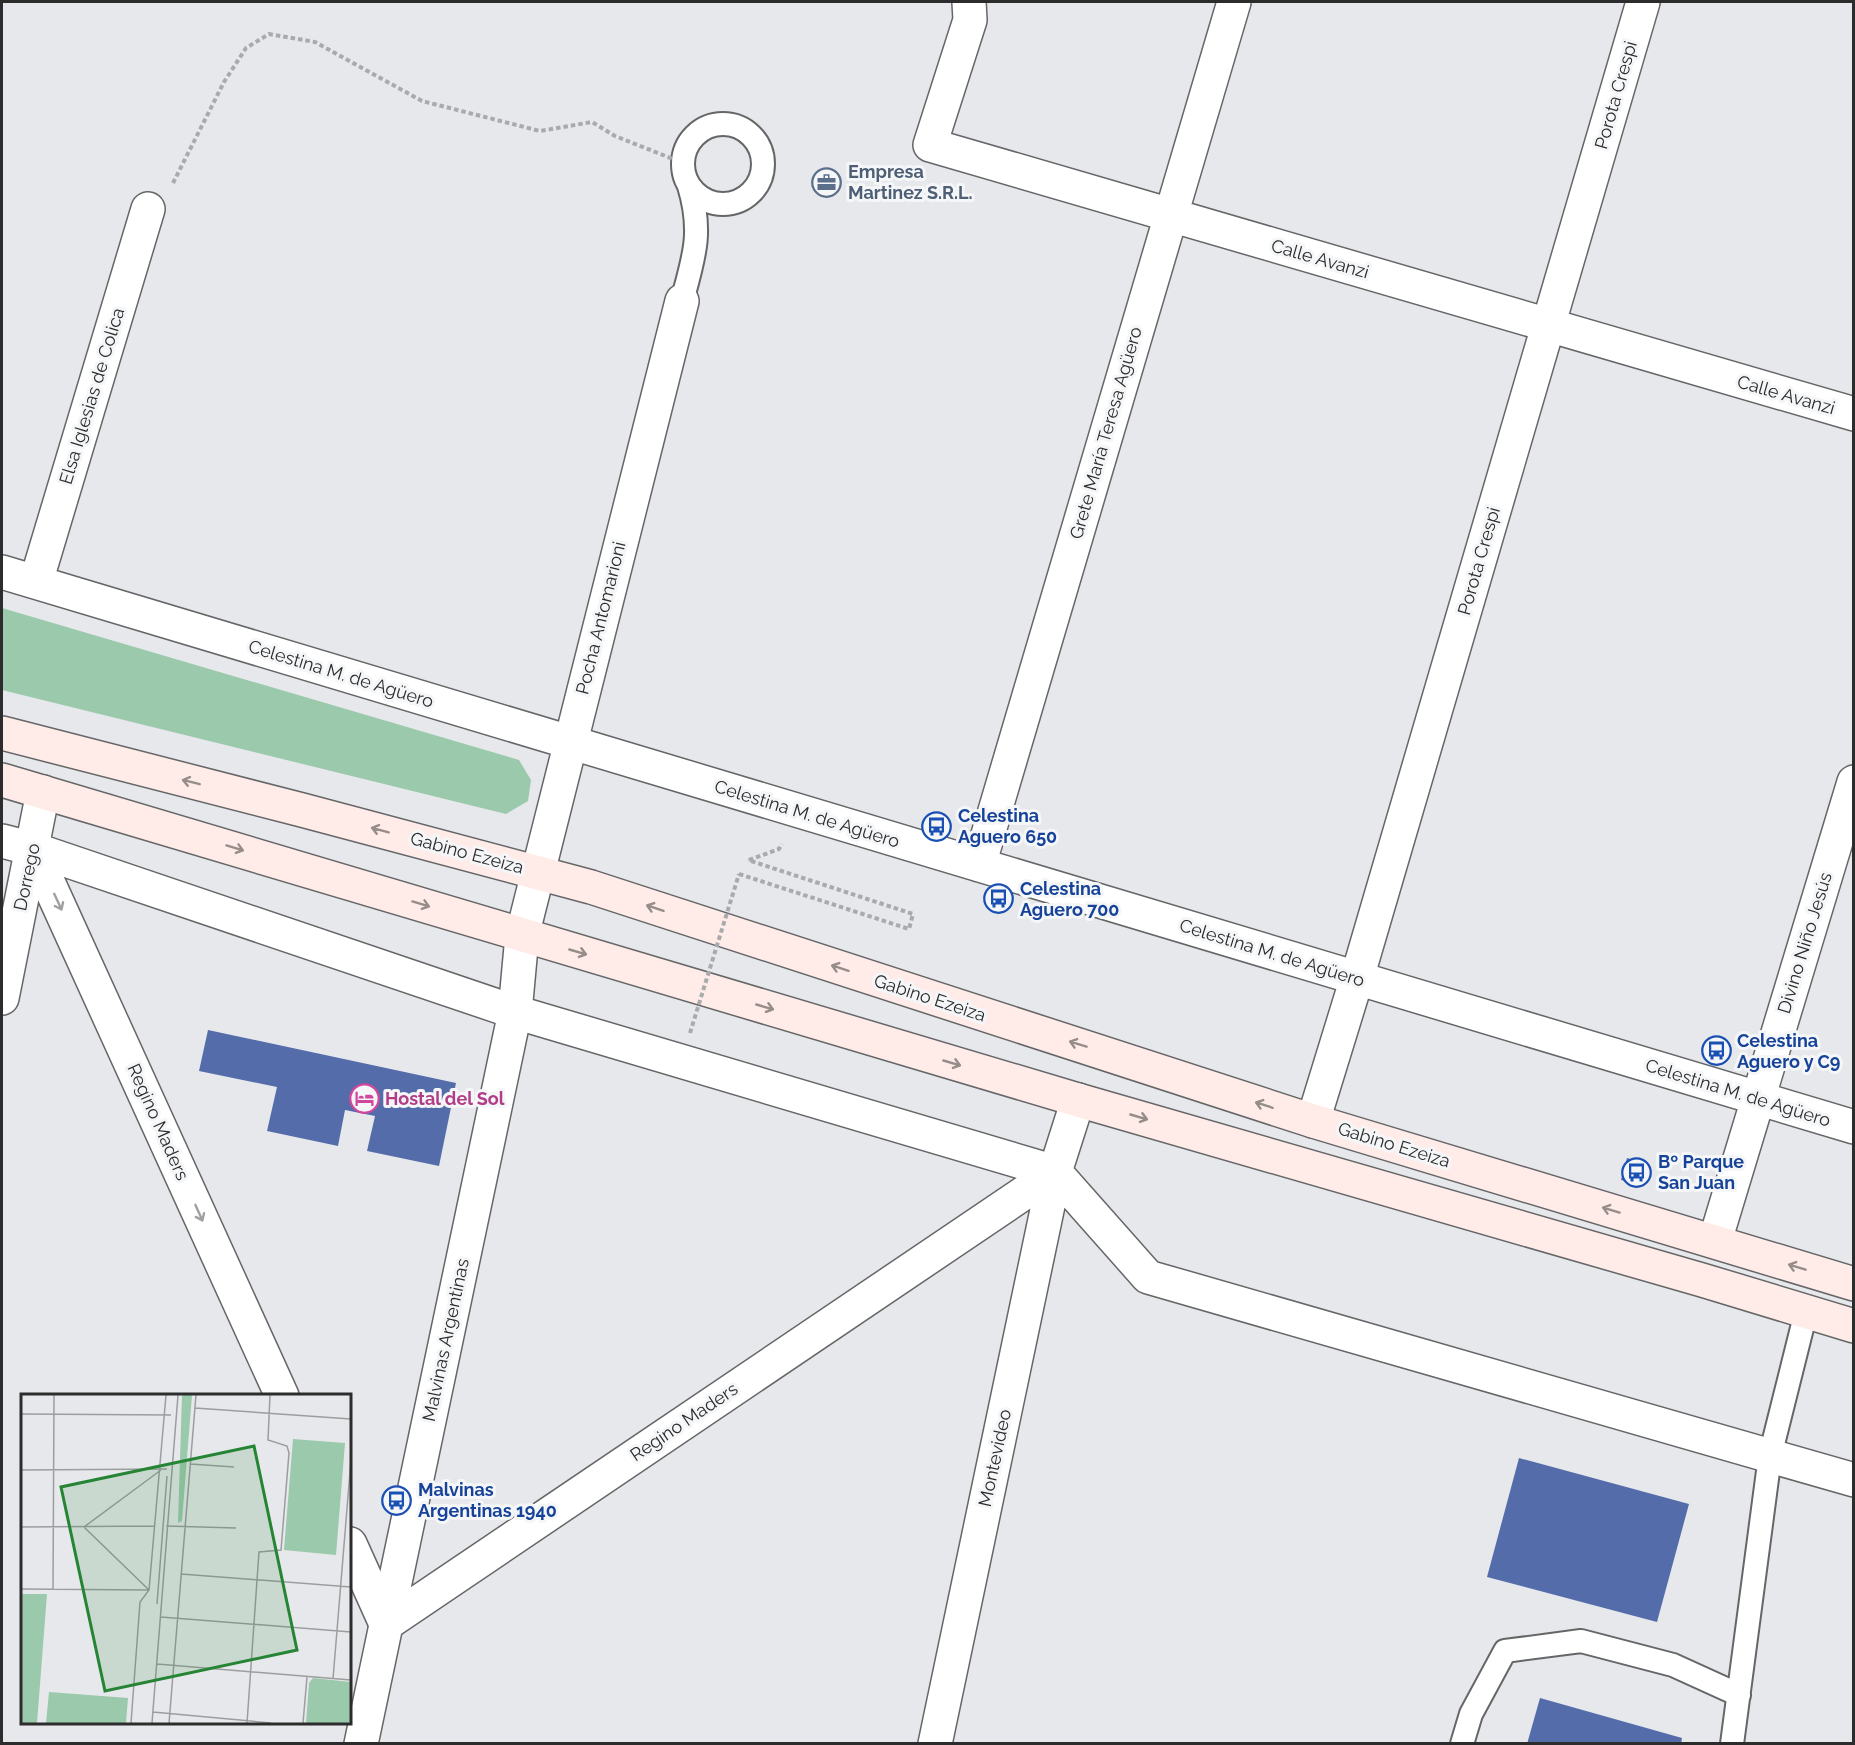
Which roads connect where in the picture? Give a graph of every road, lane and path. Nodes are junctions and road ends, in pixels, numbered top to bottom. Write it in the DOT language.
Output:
graph roads {
  1 [pos="969,2"];
  2 [pos="1234,2"];
  3 [pos="1643,2"];
  4 [pos="682,163"];
  5 [pos="690,186"];
  6 [pos="734,202"];
  7 [pos="148,209"];
  8 [pos="1171,215"];
  9 [pos="697,246"];
  10 [pos="682,301"];
  11 [pos="1548,325"];
  12 [pos="1854,414"];
  13 [pos="2,572"];
  14 [pos="36,582"];
  15 [pos="2,733"];
  16 [pos="569,742"];
  17 [pos="2,780"];
  18 [pos="1854,782"];
  19 [pos="44,792"];
  20 [pos="2,840"];
  21 [pos="33,849"];
  22 [pos="748,860"];
  23 [pos="979,865"];
  24 [pos="538,872"];
  25 [pos="522,936"];
  26 [pos="1357,978"];
  27 [pos="2,998"];
  28 [pos="515,1012"];
  29 [pos="690,1033"];
  30 [pos="1758,1099"];
  31 [pos="1078,1100"];
  32 [pos="1313,1121"];
  33 [pos="1854,1127"];
  34 [pos="1055,1172"];
  35 [pos="1715,1241"];
  36 [pos="1854,1284"];
  37 [pos="1806,1312"];
  38 [pos="1854,1326"];
  39 [pos="282,1394"];
  40 [pos="1770,1456"];
  41 [pos="1854,1480"];
  42 [pos="351,1546"];
  43 [pos="386,1624"];
  44 [pos="1739,1695"];
  45 [pos="361,1743"];
  46 [pos="935,1743"];
  47 [pos="1462,1743"];
  48 [pos="1732,1743"];
  1 -- 8 [label="street, Calle Avanzi"];
  2 -- 8 [label="street, Grete María Teresa Agüero"];
  3 -- 11 [label="street, Porota Crespi"];
  4 -- 5 [label="lane"];
  4 -- 6 [label="lane"];
  4 -- 7 [label="path"];
  5 -- 6 [label="lane"];
  5 -- 9 [label="lane"];
  6 -- 9 [label="lane"];
  7 -- 14 [label="street, Elsa Iglesias de Colica"];
  8 -- 11 [label="street, Calle Avanzi"];
  8 -- 23 [label="street, Grete María Teresa Agüero"];
  9 -- 10 [label="lane"];
  10 -- 16 [label="street, Pocha Antomarioni"];
  11 -- 12 [label="street, Calle Avanzi"];
  11 -- 26 [label="street, Porota Crespi"];
  13 -- 14 [label="street, Celestina M. de Agüero"];
  14 -- 16 [label="street, Celestina M. de Agüero"];
  24 -- 15 [label="main road, Gabino Ezeiza, one-way"];
  16 -- 23 [label="street, Celestina M. de Agüero"];
  16 -- 24 [label="street, Pocha Antomarioni"];
  17 -- 19 [label="main road"];
  18 -- 30 [label="street, Divino Niño Jesús"];
  19 -- 21 [label="street, Dorrego"];
  19 -- 25 [label="main road, one-way"];
  20 -- 21 [label="street"];
  21 -- 27 [label="street, Dorrego"];
  21 -- 28 [label="street"];
  21 -- 39 [label="street, Regino Maders, one-way"];
  22 -- 29 [label="path, bridge"];
  23 -- 26 [label="street, Celestina M. de Agüero"];
  24 -- 25 [label="street, Pocha Antomarioni"];
  32 -- 24 [label="main road, Gabino Ezeiza, one-way"];
  25 -- 28 [label="street, Malvinas Argentinas"];
  25 -- 31 [label="main road, one-way"];
  26 -- 30 [label="street, Celestina M. de Agüero"];
  26 -- 32 [label="street, Porota Crespi"];
  28 -- 34 [label="street"];
  28 -- 43 [label="street, Malvinas Argentinas"];
  30 -- 33 [label="street, Celestina M. de Agüero"];
  30 -- 35 [label="street, Divino Niño Jesús"];
  31 -- 34 [label="street, Montevideo"];
  31 -- 37 [label="main road, one-way"];
  35 -- 32 [label="main road, Gabino Ezeiza, one-way"];
  34 -- 40 [label="street"];
  34 -- 43 [label="street, Regino Maders"];
  34 -- 46 [label="street, Montevideo"];
  36 -- 35 [label="main road, Gabino Ezeiza, one-way"];
  37 -- 38 [label="main road"];
  37 -- 40 [label="lane"];
  40 -- 41 [label="street"];
  40 -- 44 [label="lane"];
  42 -- 43 [label="street"];
  43 -- 45 [label="street, Malvinas Argentinas"];
  44 -- 47 [label="lane"];
  44 -- 48 [label="lane"];
}
